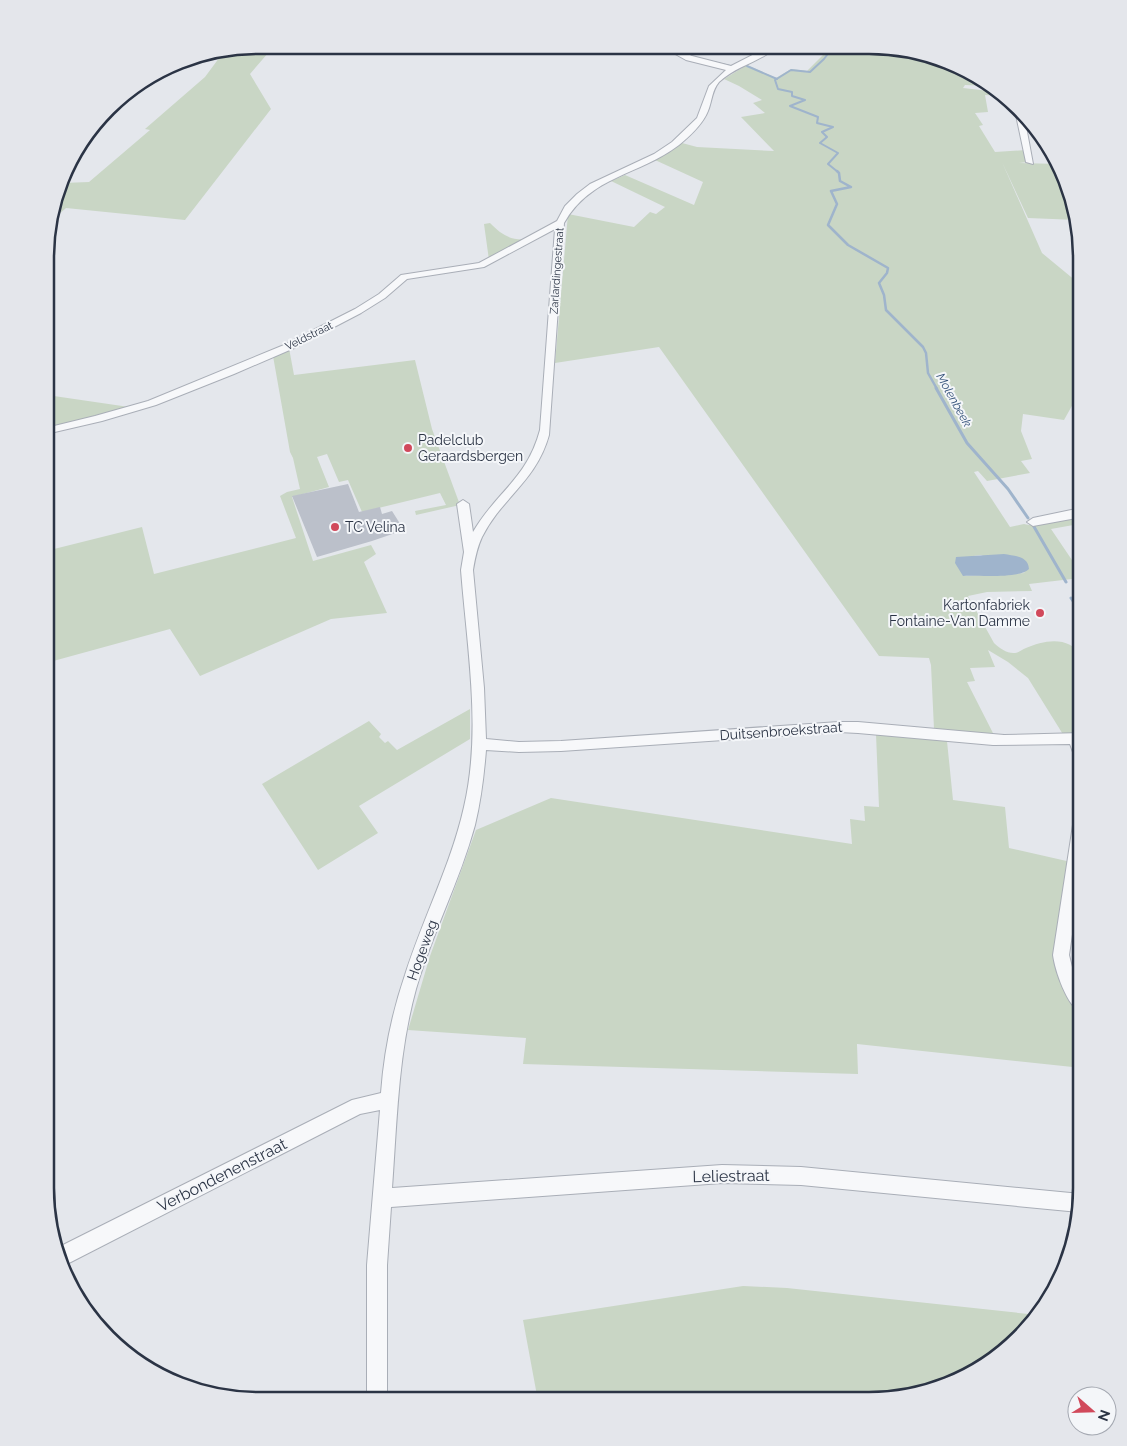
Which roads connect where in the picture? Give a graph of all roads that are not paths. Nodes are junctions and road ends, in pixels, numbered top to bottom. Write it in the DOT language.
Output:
graph roads {
  1 [pos="680,54"];
  2 [pos="761,54"];
  3 [pos="734,70"];
  4 [pos="1021,121"];
  5 [pos="1030,162"];
  6 [pos="560,223"];
  7 [pos="54,429"];
  8 [pos="463,504"];
  9 [pos="1073,514"];
  10 [pos="1033,522"];
  11 [pos="470,552"];
  12 [pos="1073,739"];
  13 [pos="480,744"];
  14 [pos="1073,873"];
  15 [pos="1073,990"];
  16 [pos="388,1100"];
  17 [pos="381,1198"];
  18 [pos="1073,1201"];
  19 [pos="65,1254"];
  20 [pos="377,1392"];
  1 -- 3 [label="street"];
  2 -- 3 [label="street, Zarlardingestraat"];
  3 -- 6 [label="street, Zarlardingestraat"];
  4 -- 5 [label="street"];
  6 -- 7 [label="street, Veldstraat"];
  6 -- 11 [label="street, Zarlardingestraat"];
  8 -- 11 [label="street, Hogeweg"];
  9 -- 10 [label="street"];
  11 -- 13 [label="street, Hogeweg"];
  12 -- 13 [label="street, Duitsenbroekstraat"];
  13 -- 16 [label="street, Hogeweg"];
  14 -- 15 [label="street"];
  16 -- 17 [label="street, Hogeweg"];
  16 -- 19 [label="street, Verbondenenstraat"];
  17 -- 18 [label="street, Leliestraat"];
  17 -- 20 [label="street, Hogeweg"];
}
